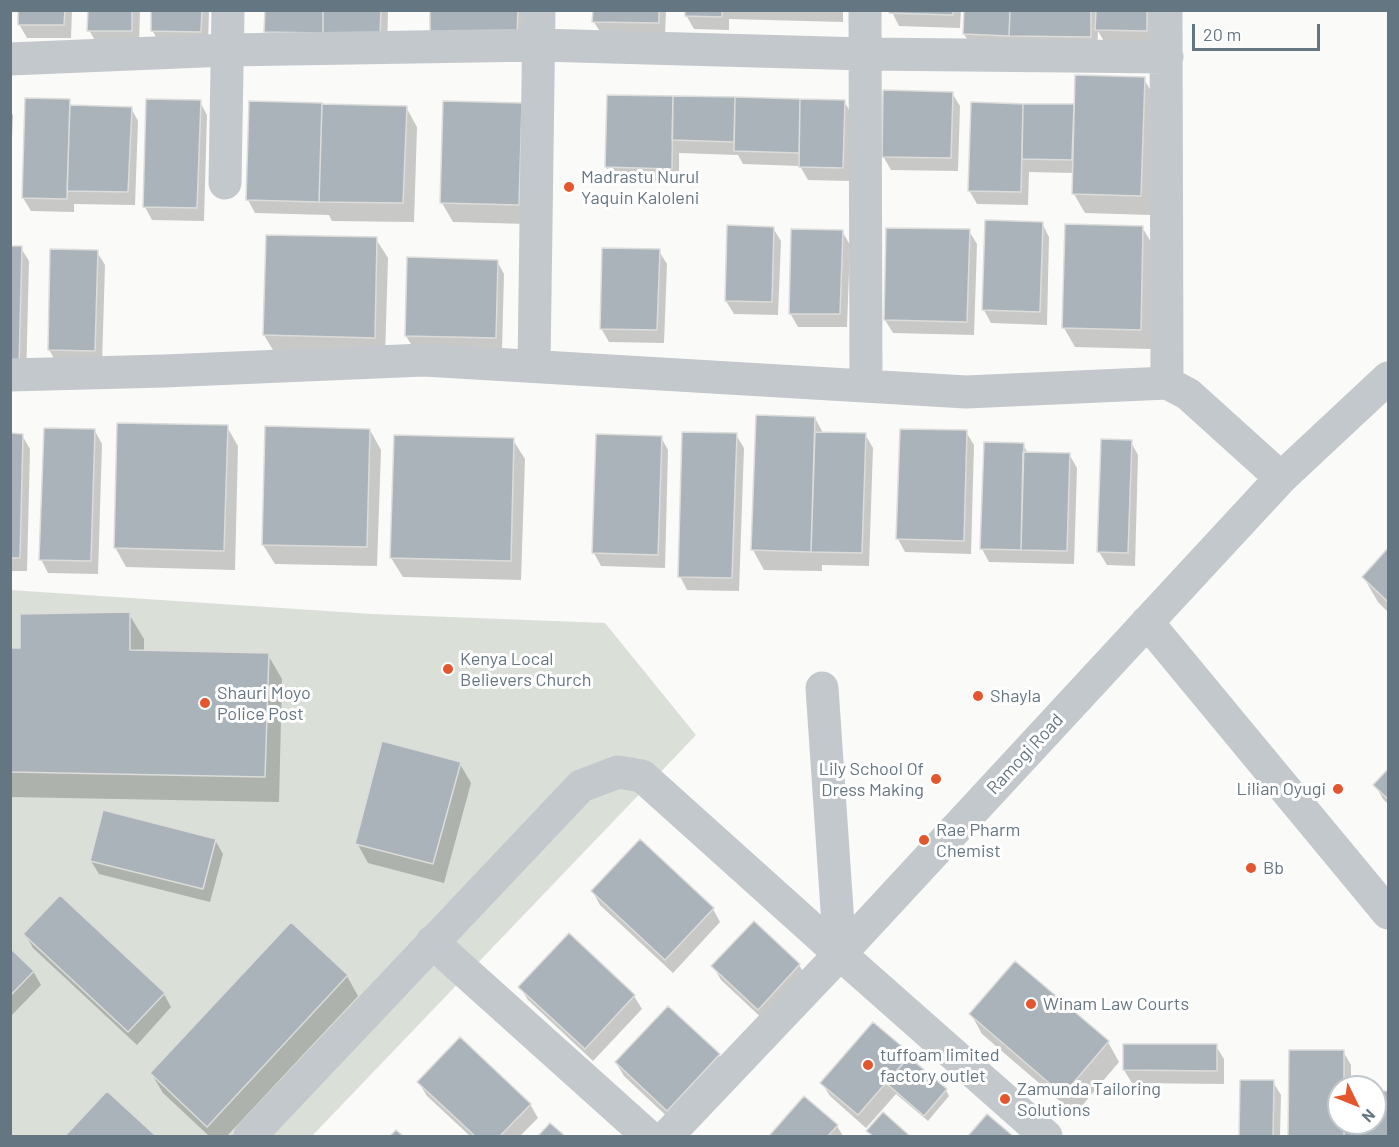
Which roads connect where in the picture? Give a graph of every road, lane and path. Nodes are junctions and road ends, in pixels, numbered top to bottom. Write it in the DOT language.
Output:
graph roads {
  1 [pos="228,10"];
  2 [pos="539,10"];
  3 [pos="865,10"];
  4 [pos="1166,10"];
  5 [pos="539,45"];
  6 [pos="227,50"];
  7 [pos="865,54"];
  8 [pos="1167,57"];
  9 [pos="10,59"];
  10 [pos="225,183"];
  11 [pos="534,366"];
  12 [pos="10,375"];
  13 [pos="1389,378"];
  14 [pos="1167,383"];
  15 [pos="866,386"];
  16 [pos="1281,478"];
  17 [pos="1147,622"];
  18 [pos="822,688"];
  19 [pos="1389,913"];
  20 [pos="432,942"];
  21 [pos="840,954"];
  22 [pos="250,1137"];
  23 [pos="648,1137"];
  24 [pos="667,1137"];
  25 [pos="1046,1137"];
  1 -- 6 [label="street"];
  2 -- 5 [label="street"];
  3 -- 7 [label="street"];
  4 -- 8 [label="street"];
  5 -- 6 [label="street"];
  5 -- 7 [label="street"];
  5 -- 11 [label="street"];
  6 -- 9 [label="street"];
  6 -- 10 [label="street"];
  7 -- 8 [label="street"];
  7 -- 15 [label="street"];
  8 -- 14 [label="street"];
  11 -- 12 [label="street"];
  11 -- 15 [label="street"];
  13 -- 16 [label="street, Ramogi Road"];
  14 -- 15 [label="street"];
  14 -- 16 [label="street"];
  16 -- 17 [label="street, Ramogi Road"];
  17 -- 19 [label="street"];
  17 -- 21 [label="street, Ramogi Road"];
  18 -- 21 [label="street"];
  20 -- 21 [label="street"];
  20 -- 22 [label="street"];
  20 -- 23 [label="street"];
  21 -- 24 [label="street, Ramogi Road"];
  21 -- 25 [label="street"];
}
